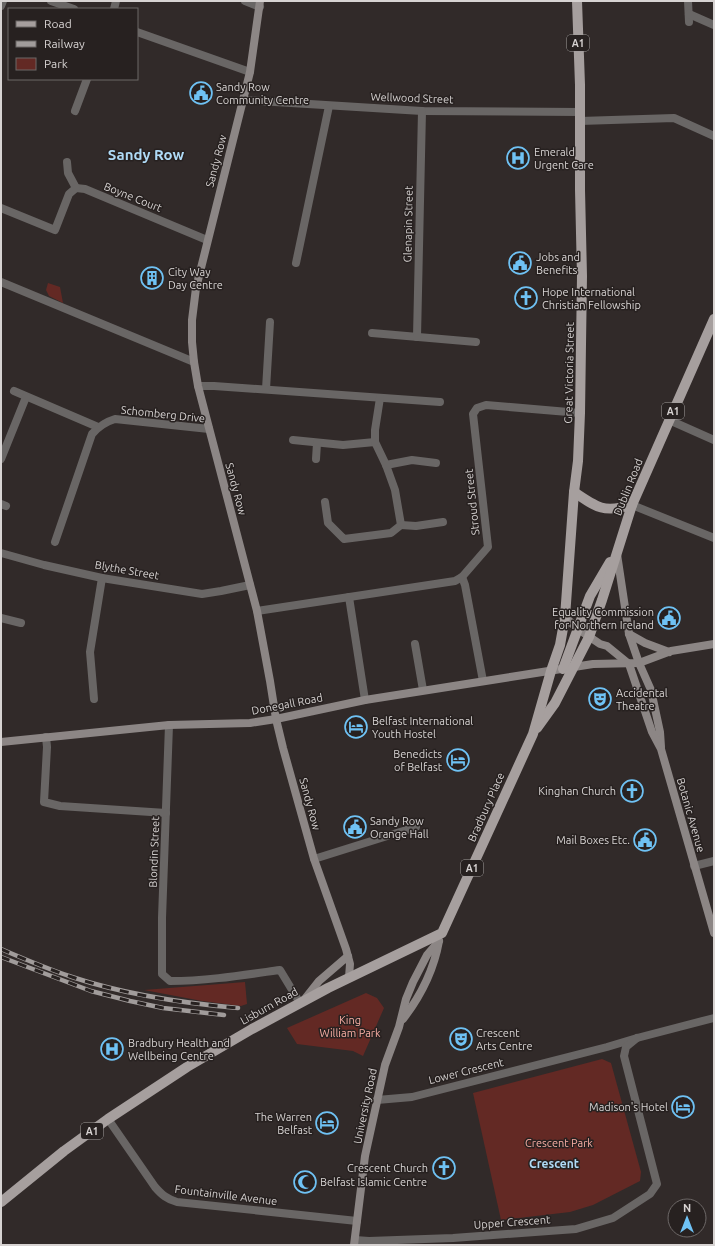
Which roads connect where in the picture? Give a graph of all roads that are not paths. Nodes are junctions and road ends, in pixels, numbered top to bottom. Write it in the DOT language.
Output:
graph roads {
  1 [pos="3,1"];
  2 [pos="51,1"];
  3 [pos="245,1"];
  4 [pos="577,1"];
  5 [pos="688,1"];
  6 [pos="260,4"];
  7 [pos="1,6"];
  8 [pos="71,8"];
  9 [pos="714,25"];
  10 [pos="138,32"];
  11 [pos="250,72"];
  12 [pos="87,80"];
  13 [pos="244,100"];
  14 [pos="329,106"];
  15 [pos="75,111"];
  16 [pos="422,111"];
  17 [pos="580,117"];
  18 [pos="714,136"];
  19 [pos="67,162"];
  20 [pos="76,188"];
  21 [pos="1,208"];
  22 [pos="207,240"];
  23 [pos="296,263"];
  24 [pos="1,282"];
  25 [pos="714,319"];
  26 [pos="270,322"];
  27 [pos="372,333"];
  28 [pos="711,336"];
  29 [pos="416,337"];
  30 [pos="476,342"];
  31 [pos="194,362"];
  32 [pos="198,386"];
  33 [pos="266,389"];
  34 [pos="14,392"];
  35 [pos="26,397"];
  36 [pos="380,398"];
  37 [pos="440,402"];
  38 [pos="580,413"];
  39 [pos="669,420"];
  40 [pos="98,427"];
  41 [pos="209,429"];
  42 [pos="293,440"];
  43 [pos="714,440"];
  44 [pos="375,442"];
  45 [pos="317,443"];
  46 [pos="1,458"];
  47 [pos="316,459"];
  48 [pos="436,463"];
  49 [pos="386,465"];
  50 [pos="574,492"];
  51 [pos="326,502"];
  52 [pos="632,505"];
  53 [pos="443,522"];
  54 [pos="401,525"];
  55 [pos="714,538"];
  56 [pos="55,542"];
  57 [pos="618,550"];
  58 [pos="1,553"];
  59 [pos="462,577"];
  60 [pos="102,578"];
  61 [pos="250,584"];
  62 [pos="349,597"];
  63 [pos="257,611"];
  64 [pos="565,617"];
  65 [pos="1,618"];
  66 [pos="21,623"];
  67 [pos="578,629"];
  68 [pos="629,634"];
  69 [pos="588,637"];
  70 [pos="415,644"];
  71 [pos="714,644"];
  72 [pos="669,652"];
  73 [pos="639,663"];
  74 [pos="629,664"];
  75 [pos="568,668"];
  76 [pos="551,671"];
  77 [pos="483,681"];
  78 [pos="423,690"];
  79 [pos="94,699"];
  80 [pos="365,700"];
  81 [pos="276,720"];
  82 [pos="169,725"];
  83 [pos="533,734"];
  84 [pos="46,737"];
  85 [pos="1,742"];
  86 [pos="661,750"];
  87 [pos="166,813"];
  88 [pos="416,822"];
  89 [pos="314,859"];
  90 [pos="714,861"];
  91 [pos="694,866"];
  92 [pos="714,933"];
  93 [pos="440,937"];
  94 [pos="348,956"];
  95 [pos="349,977"];
  96 [pos="301,1003"];
  97 [pos="714,1018"];
  98 [pos="637,1038"];
  99 [pos="607,1048"];
  100 [pos="624,1056"];
  101 [pos="377,1100"];
  102 [pos="108,1119"];
  103 [pos="1,1202"];
  104 [pos="357,1221"];
  105 [pos="354,1243"];
  1 -- 7 [label="street"];
  2 -- 8 [label="street"];
  3 -- 6 [label="street"];
  4 -- 17 [label="main road, Great Victoria Street / A1"];
  5 -- 9 [label="street"];
  6 -- 11 [label="main road, Sandy Row"];
  10 -- 11 [label="street"];
  11 -- 13 [label="main road, Sandy Row"];
  12 -- 15 [label="street"];
  13 -- 14 [label="street, Wellwood Street"];
  13 -- 22 [label="main road, Sandy Row"];
  14 -- 16 [label="street, Wellwood Street"];
  14 -- 23 [label="street"];
  16 -- 17 [label="street, Wellwood Street"];
  16 -- 29 [label="street, Glenapin Street"];
  17 -- 18 [label="street, Wellwood Street"];
  17 -- 38 [label="main road, Great Victoria Street / A1"];
  19 -- 20 [label="street"];
  20 -- 21 [label="street"];
  20 -- 22 [label="street, Boyne Court"];
  22 -- 31 [label="main road, Sandy Row"];
  24 -- 31 [label="street"];
  25 -- 28 [label="main road, Dublin Road / A1"];
  26 -- 33 [label="street"];
  27 -- 29 [label="street"];
  28 -- 39 [label="main road, Dublin Road / A1"];
  29 -- 30 [label="street"];
  31 -- 32 [label="main road, Sandy Row"];
  32 -- 33 [label="street"];
  32 -- 41 [label="main road, Sandy Row"];
  33 -- 36 [label="street"];
  34 -- 35 [label="street"];
  35 -- 40 [label="street"];
  35 -- 46 [label="street"];
  36 -- 37 [label="street"];
  36 -- 44 [label="street"];
  38 -- 50 [label="main road, Great Victoria Street / A1"];
  38 -- 59 [label="street, Stroud Street"];
  39 -- 43 [label="street"];
  39 -- 52 [label="main road, Dublin Road / A1"];
  40 -- 41 [label="street, Schomberg Drive"];
  40 -- 56 [label="street"];
  41 -- 61 [label="main road, Sandy Row"];
  42 -- 45 [label="street"];
  44 -- 45 [label="street"];
  44 -- 49 [label="street"];
  45 -- 47 [label="street"];
  48 -- 49 [label="street"];
  49 -- 54 [label="street"];
  50 -- 52 [label="main road"];
  50 -- 64 [label="main road, Great Victoria Street / A1"];
  51 -- 54 [label="street"];
  52 -- 55 [label="street"];
  52 -- 57 [label="main road, Dublin Road / A1"];
  53 -- 54 [label="street"];
  57 -- 67 [label="main road"];
  57 -- 68 [label="main road, Botanic Avenue"];
  57 -- 69 [label="main road, Dublin Road / A1"];
  58 -- 60 [label="street, Blythe Street"];
  59 -- 62 [label="street"];
  59 -- 77 [label="street"];
  60 -- 61 [label="street, Blythe Street"];
  60 -- 79 [label="street"];
  61 -- 63 [label="main road, Sandy Row"];
  62 -- 63 [label="street"];
  62 -- 80 [label="street"];
  63 -- 81 [label="main road, Sandy Row"];
  64 -- 67 [label="main road"];
  64 -- 76 [label="main road, Great Victoria Street / A1"];
  65 -- 66 [label="street"];
  67 -- 69 [label="main road"];
  67 -- 75 [label="main road"];
  68 -- 72 [label="main road"];
  68 -- 73 [label="main road, Botanic Avenue"];
  69 -- 74 [label="main road"];
  69 -- 75 [label="main road, Dublin Road / A1"];
  70 -- 78 [label="street"];
  71 -- 72 [label="main road, Donegall Road"];
  72 -- 73 [label="main road, Donegall Road"];
  73 -- 74 [label="main road, Donegall Road"];
  73 -- 86 [label="main road, Botanic Avenue"];
  74 -- 75 [label="main road, Donegall Road"];
  74 -- 86 [label="main road, Botanic Avenue"];
  75 -- 76 [label="main road, Donegall Road"];
  75 -- 83 [label="main road, Bradbury Place / A1"];
  76 -- 77 [label="main road, Donegall Road"];
  76 -- 83 [label="main road, Bradbury Place / A1"];
  77 -- 78 [label="main road, Donegall Road"];
  78 -- 80 [label="main road, Donegall Road"];
  80 -- 81 [label="main road, Donegall Road"];
  81 -- 82 [label="main road, Donegall Road"];
  81 -- 89 [label="main road, Sandy Row"];
  82 -- 84 [label="main road, Donegall Road"];
  82 -- 87 [label="street, Blondin Street"];
  83 -- 93 [label="main road, Bradbury Place / A1"];
  84 -- 85 [label="main road, Donegall Road"];
  84 -- 87 [label="street"];
  86 -- 91 [label="main road, Botanic Avenue"];
  87 -- 96 [label="street, Blondin Street"];
  88 -- 89 [label="street"];
  89 -- 94 [label="main road, Sandy Row"];
  90 -- 91 [label="street"];
  91 -- 92 [label="main road, Botanic Avenue"];
  93 -- 95 [label="main road, Lisburn Road / A1"];
  93 -- 101 [label="main road, University Road"];
  94 -- 95 [label="main road, Sandy Row"];
  94 -- 96 [label="main road"];
  95 -- 96 [label="main road, Lisburn Road / A1"];
  96 -- 102 [label="main road, Lisburn Road / A1"];
  97 -- 98 [label="street, Lower Crescent"];
  98 -- 99 [label="street, Lower Crescent"];
  98 -- 100 [label="street"];
  99 -- 100 [label="street"];
  99 -- 101 [label="street, Lower Crescent"];
  100 -- 105 [label="street, Upper Crescent"];
  101 -- 104 [label="main road, University Road"];
  102 -- 103 [label="main road, Lisburn Road / A1"];
  102 -- 104 [label="street, Fountainville Avenue"];
  104 -- 105 [label="main road, University Road"];
}
